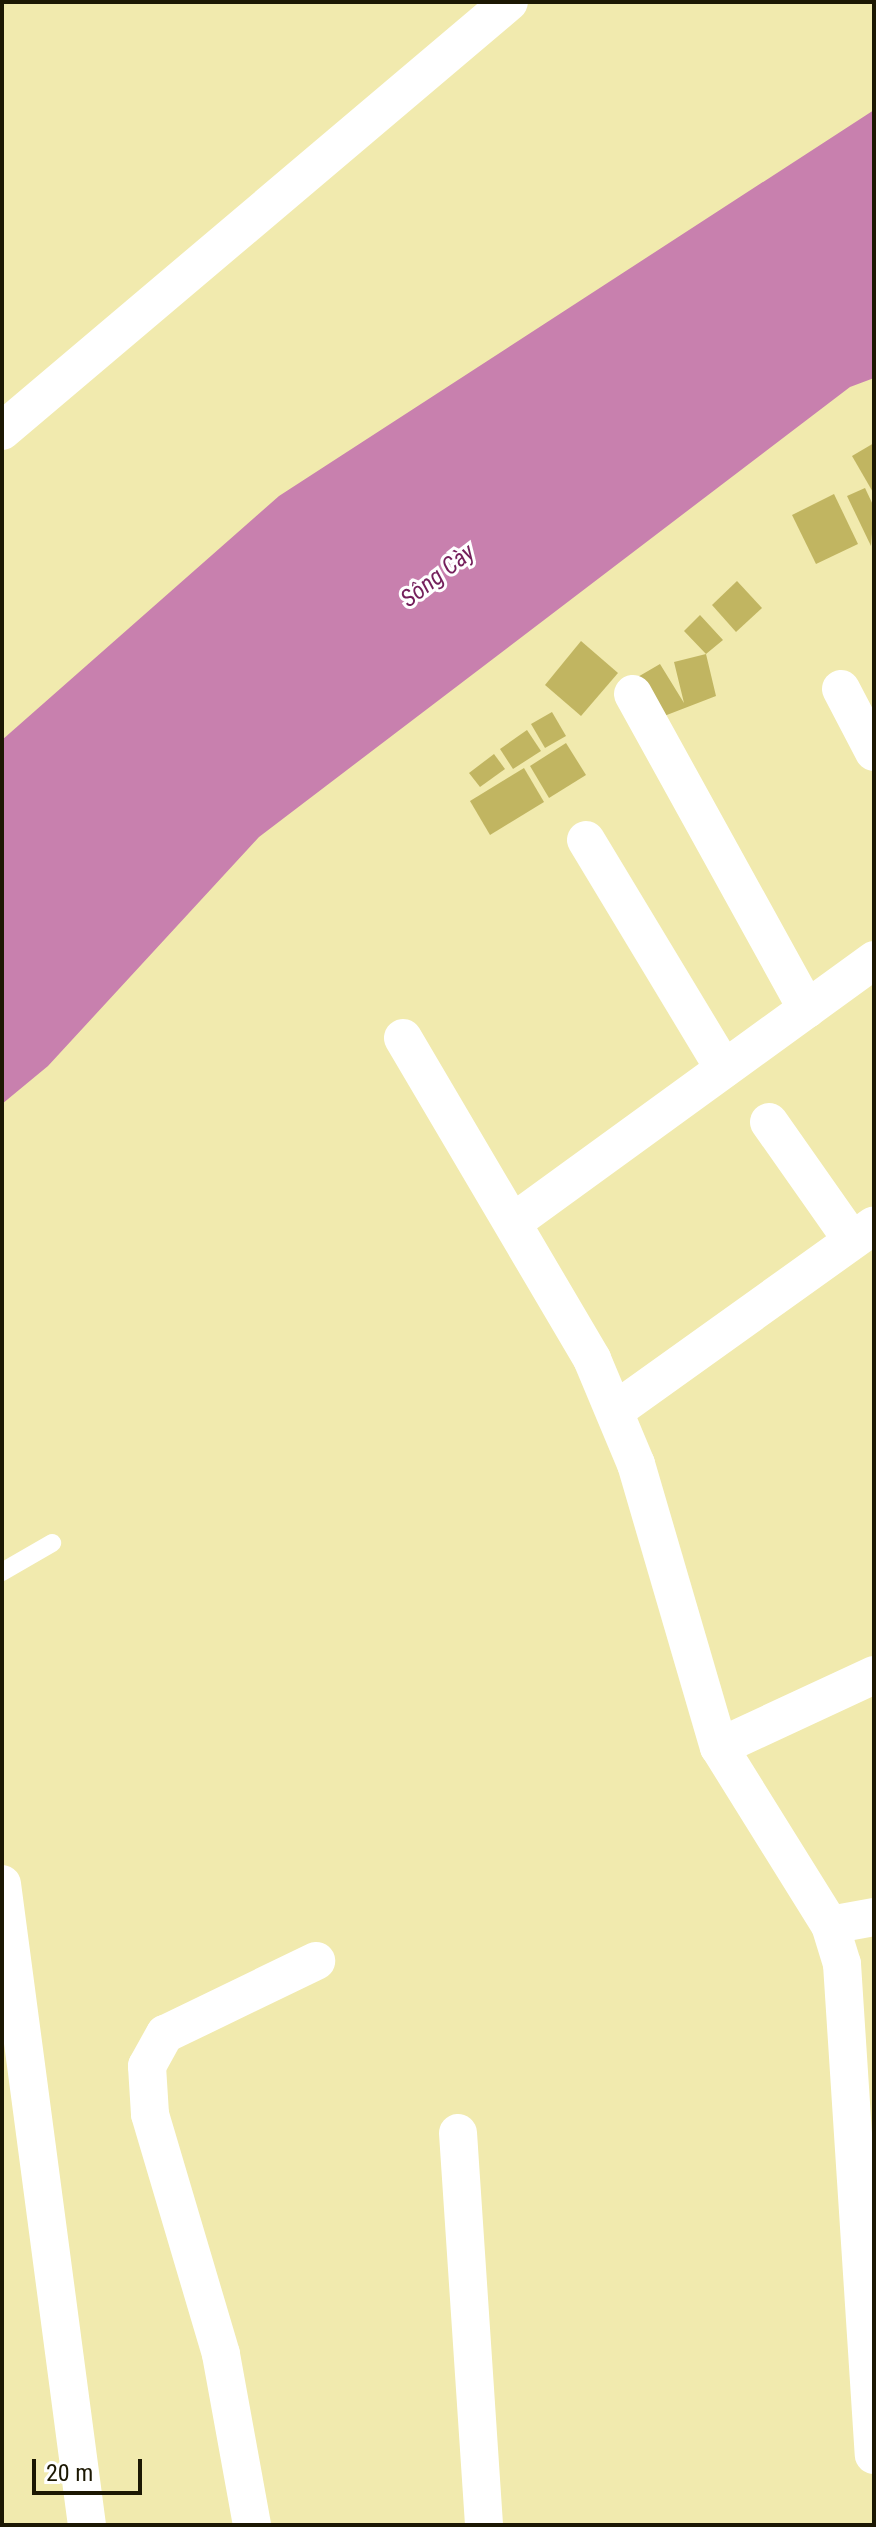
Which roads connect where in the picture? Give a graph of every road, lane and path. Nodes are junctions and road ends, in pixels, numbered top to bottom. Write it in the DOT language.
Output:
graph roads {
  1 [pos="509,2"];
  2 [pos="10,407"];
  3 [pos="841,689"];
  4 [pos="633,694"];
  5 [pos="874,752"];
  6 [pos="586,840"];
  7 [pos="874,960"];
  8 [pos="807,1009"];
  9 [pos="403,1038"];
  10 [pos="724,1069"];
  11 [pos="769,1122"];
  12 [pos="515,1221"];
  13 [pos="863,1233"];
  14 [pos="616,1410"];
  15 [pos="52,1543"];
  16 [pos="2,1572"];
  17 [pos="874,1675"];
  18 [pos="719,1747"];
  19 [pos="2,1884"];
  20 [pos="874,1917"];
  21 [pos="830,1925"];
  22 [pos="316,1961"];
  23 [pos="458,2133"];
  24 [pos="874,2455"];
  25 [pos="87,2525"];
  26 [pos="252,2525"];
  27 [pos="484,2525"];
  1 -- 2 [label="street"];
  3 -- 5 [label="street"];
  4 -- 8 [label="street"];
  6 -- 10 [label="street"];
  7 -- 8 [label="street"];
  8 -- 10 [label="street"];
  9 -- 12 [label="street"];
  10 -- 12 [label="street"];
  11 -- 13 [label="street"];
  12 -- 14 [label="street"];
  13 -- 14 [label="street"];
  14 -- 18 [label="street"];
  15 -- 16 [label="lane"];
  17 -- 18 [label="street"];
  18 -- 21 [label="street"];
  19 -- 25 [label="street"];
  20 -- 21 [label="street"];
  21 -- 24 [label="street"];
  22 -- 26 [label="street"];
  23 -- 27 [label="street"];
}
